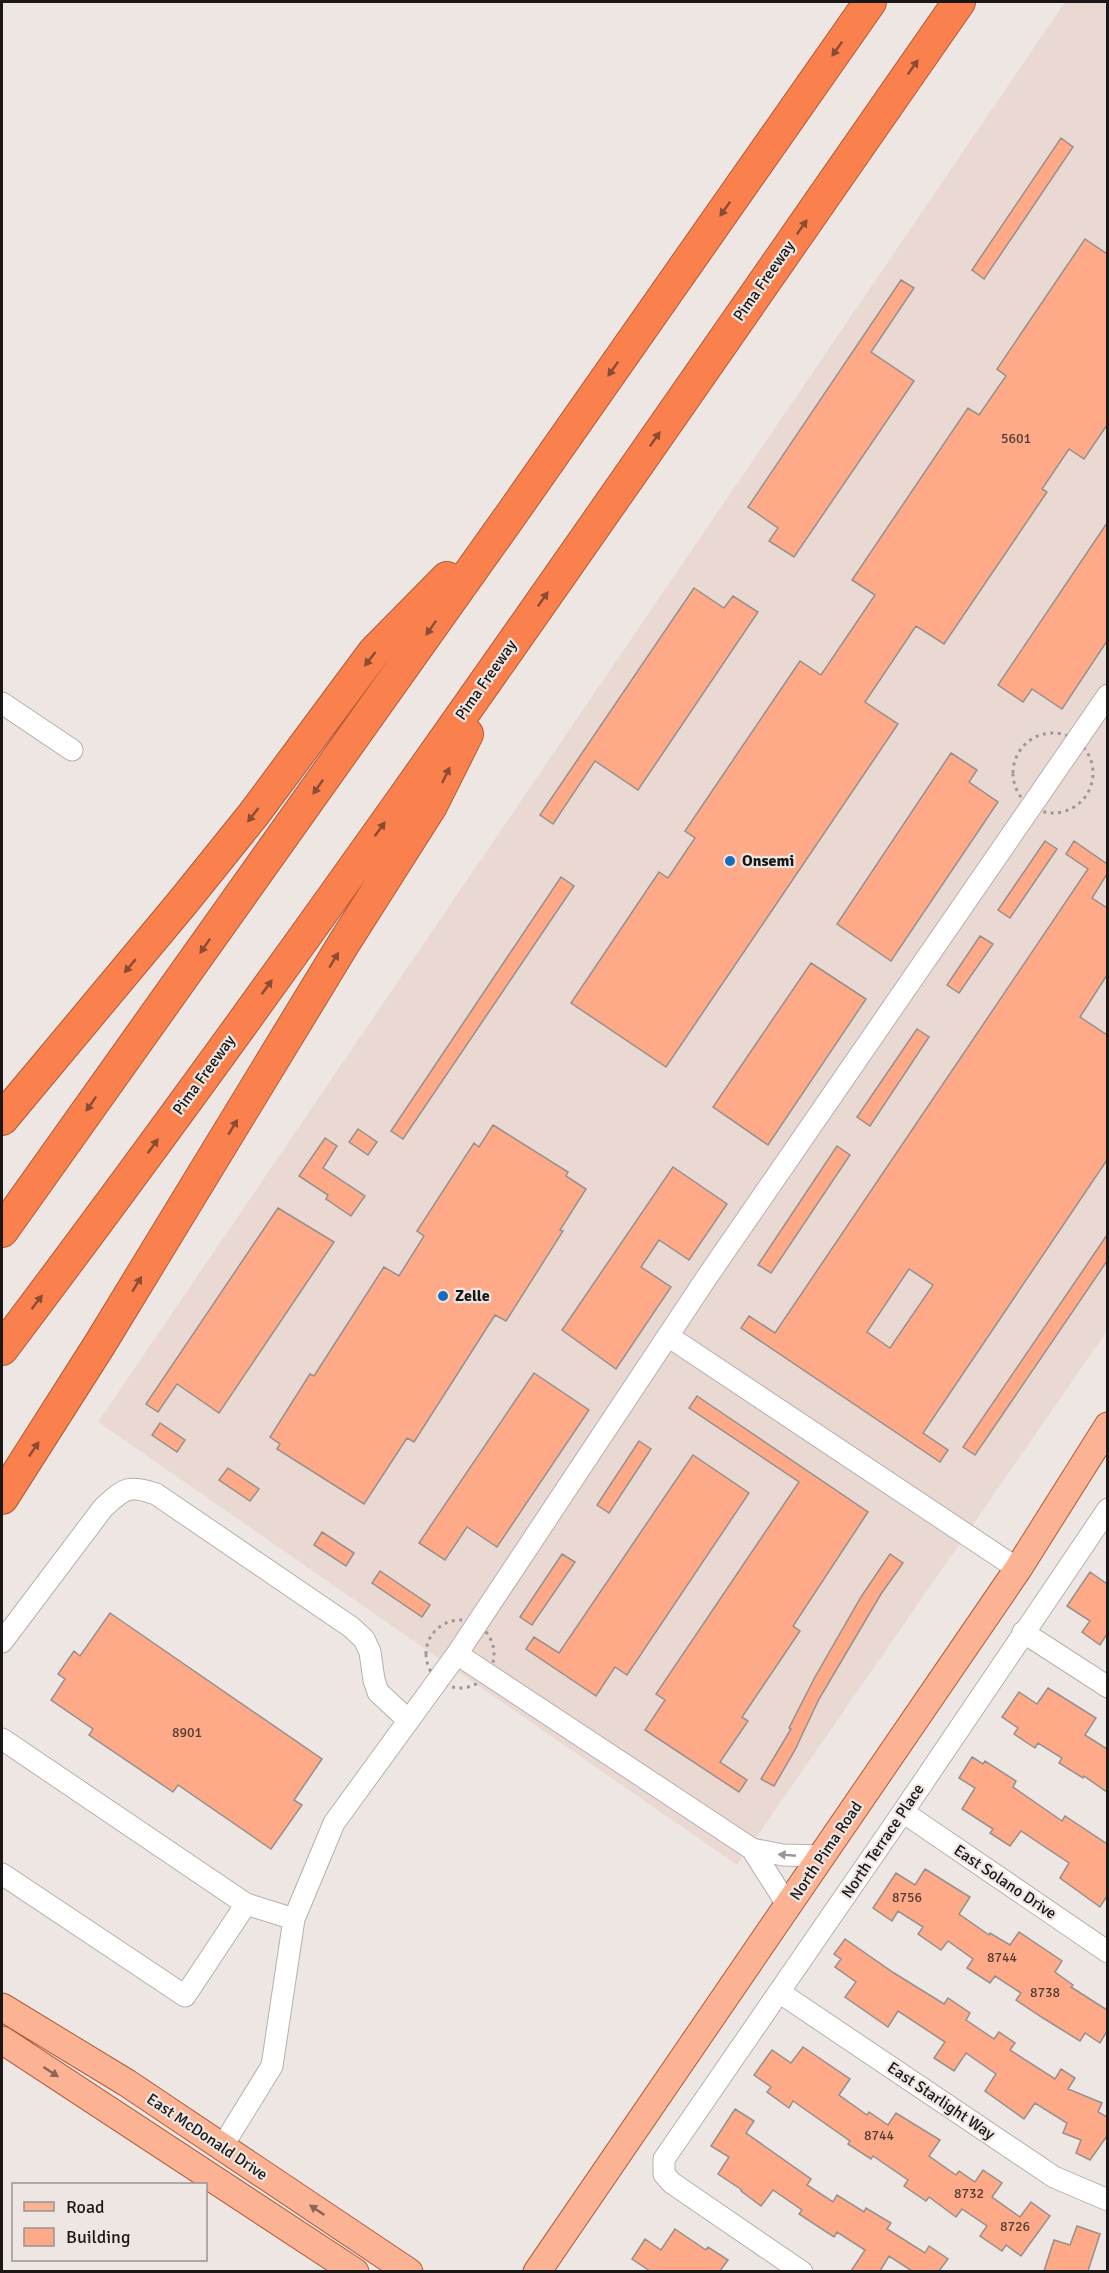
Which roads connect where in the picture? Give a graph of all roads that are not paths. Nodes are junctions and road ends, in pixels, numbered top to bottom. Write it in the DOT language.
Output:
graph roads {
  1 [pos="870,2"];
  2 [pos="959,2"];
  3 [pos="513,512"];
  4 [pos="510,647"];
  5 [pos="1107,695"];
  6 [pos="2,703"];
  7 [pos="72,750"];
  8 [pos="2,1119"];
  9 [pos="2,1231"];
  10 [pos="668,1336"];
  11 [pos="2,1349"];
  12 [pos="1107,1426"];
  13 [pos="2,1498"];
  14 [pos="1107,1509"];
  15 [pos="1018,1569"];
  16 [pos="1023,1632"];
  17 [pos="2,1642"];
  18 [pos="457,1654"];
  19 [pos="1107,1688"];
  20 [pos="408,1720"];
  21 [pos="2,1738"];
  22 [pos="903,1812"];
  23 [pos="752,1849"];
  24 [pos="823,1856"];
  25 [pos="2,1874"];
  26 [pos="246,1904"];
  27 [pos="788,1906"];
  28 [pos="294,1920"];
  29 [pos="1107,1952"];
  30 [pos="780,1992"];
  31 [pos="2,1996"];
  32 [pos="2,2007"];
  33 [pos="2,2040"];
  34 [pos="64,2045"];
  35 [pos="222,2147"];
  36 [pos="1107,2200"];
  37 [pos="355,2271"];
  38 [pos="409,2271"];
  39 [pos="537,2271"];
  40 [pos="802,2271"];
  1 -- 3 [label="highway, one-way"];
  4 -- 2 [label="highway, Pima Freeway, one-way"];
  3 -- 8 [label="highway, one-way"];
  3 -- 9 [label="highway, one-way"];
  11 -- 4 [label="highway, Pima Freeway, one-way"];
  13 -- 4 [label="highway, one-way"];
  5 -- 10 [label="street"];
  6 -- 7 [label="street"];
  10 -- 15 [label="street"];
  10 -- 18 [label="street"];
  12 -- 15 [label="main road, North Pima Road"];
  14 -- 16 [label="street, North Terrace Place"];
  15 -- 24 [label="main road, North Pima Road"];
  16 -- 19 [label="street"];
  16 -- 22 [label="street, North Terrace Place"];
  17 -- 20 [label="street"];
  18 -- 20 [label="street"];
  18 -- 23 [label="street"];
  20 -- 28 [label="street"];
  21 -- 26 [label="street"];
  22 -- 29 [label="street, East Solano Drive"];
  22 -- 30 [label="street, North Terrace Place"];
  24 -- 23 [label="street, one-way"];
  23 -- 27 [label="street"];
  24 -- 27 [label="main road, North Pima Road"];
  25 -- 26 [label="street"];
  26 -- 28 [label="street"];
  27 -- 39 [label="main road, North Pima Road"];
  28 -- 35 [label="street"];
  30 -- 36 [label="street, East Starlight Way"];
  30 -- 40 [label="street, North Terrace Place"];
  31 -- 34 [label="main road"];
  32 -- 34 [label="main road, East McDonald Drive"];
  33 -- 35 [label="main road"];
  33 -- 37 [label="main road, East McDonald Drive, one-way"];
  34 -- 35 [label="main road, East McDonald Drive"];
  38 -- 35 [label="main road, East McDonald Drive, one-way"];
}
